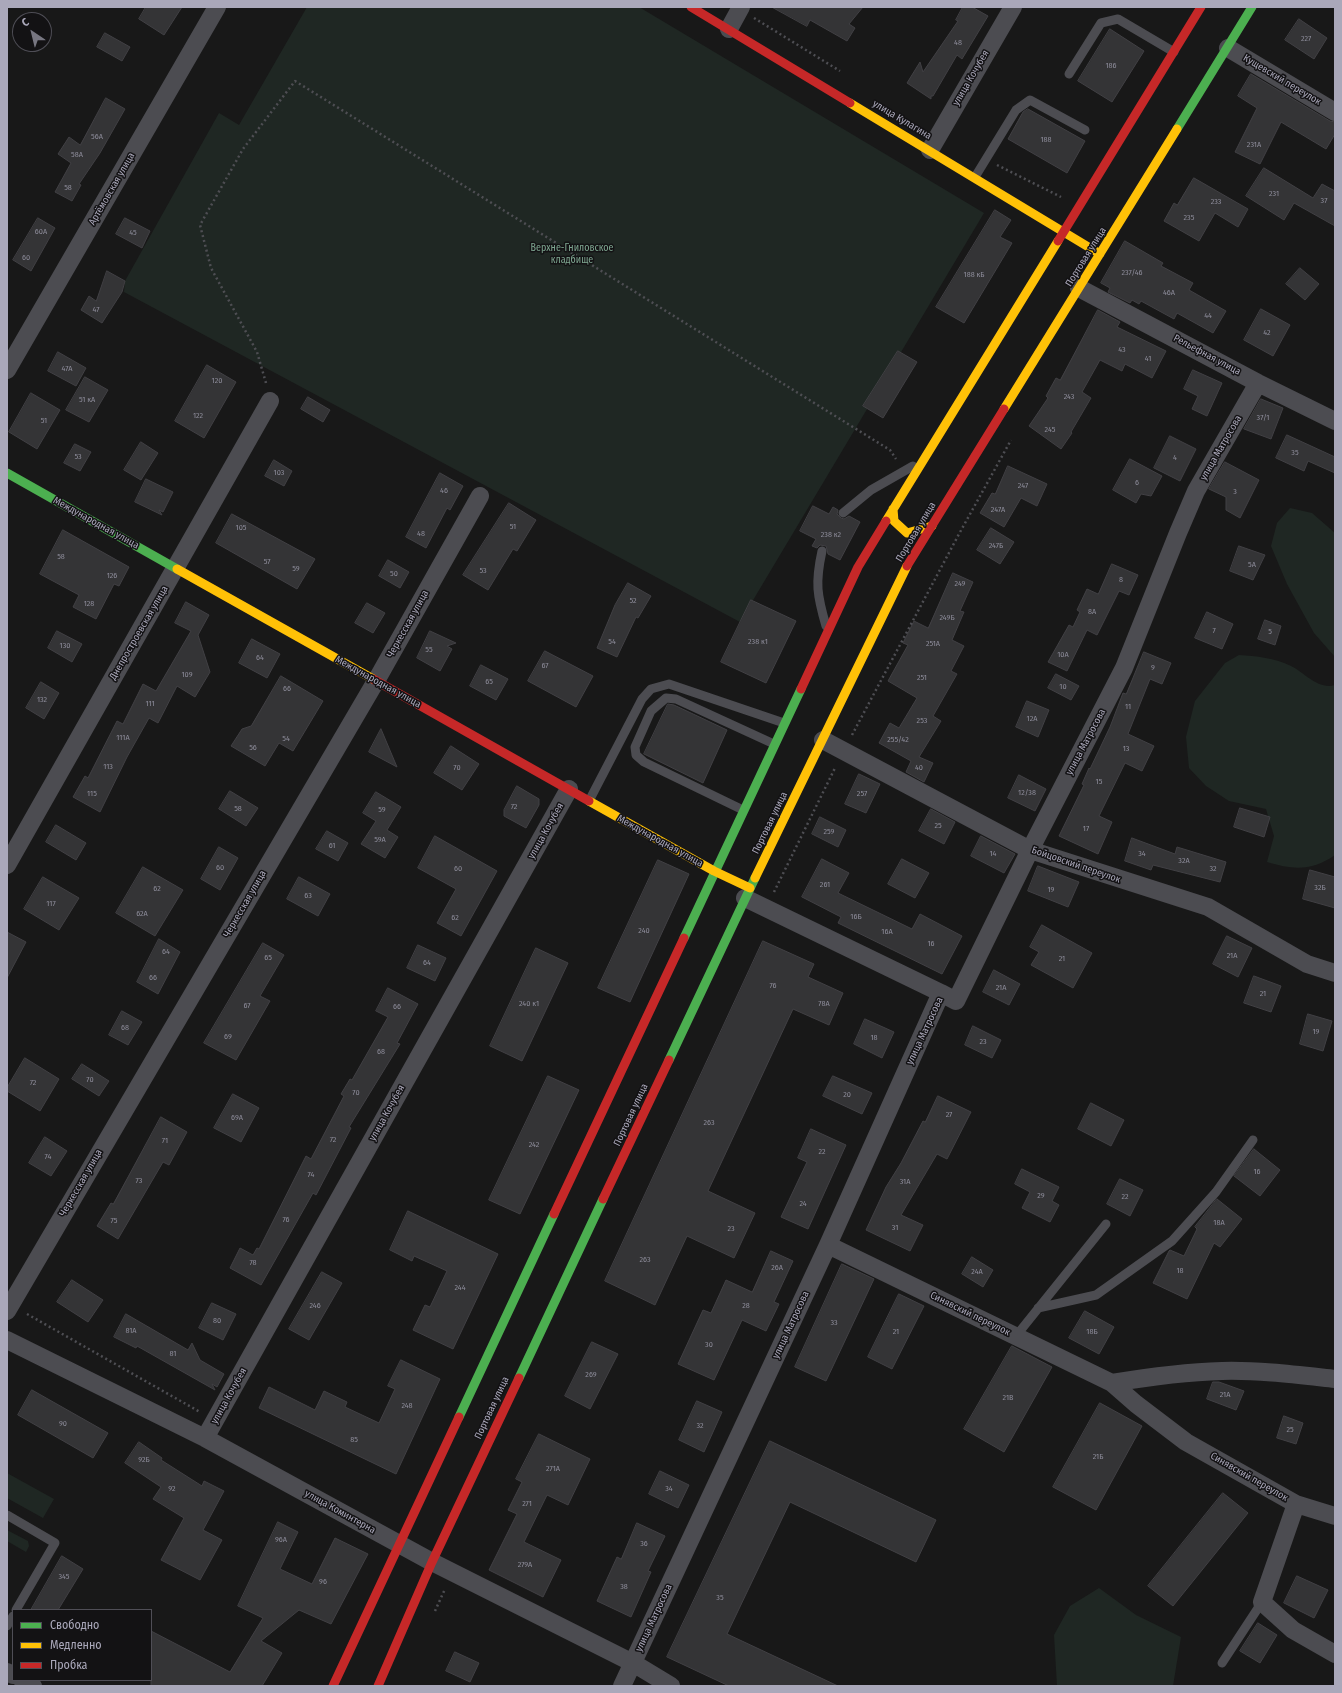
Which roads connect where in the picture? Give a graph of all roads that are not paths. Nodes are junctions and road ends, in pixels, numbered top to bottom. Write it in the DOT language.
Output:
graph roads {
  1 [pos="217,7"];
  2 [pos="691,7"];
  3 [pos="741,7"];
  4 [pos="1013,7"];
  5 [pos="1201,7"];
  6 [pos="1252,7"];
  7 [pos="729,29"];
  8 [pos="1228,48"];
  9 [pos="1174,52"];
  10 [pos="1069,74"];
  11 [pos="1335,112"];
  12 [pos="1085,130"];
  13 [pos="930,150"];
  14 [pos="975,177"];
  15 [pos="1064,231"];
  16 [pos="1100,254"];
  17 [pos="1080,288"];
  18 [pos="7,370"];
  19 [pos="1258,382"];
  20 [pos="270,401"];
  21 [pos="1335,421"];
  22 [pos="923,460"];
  23 [pos="7,473"];
  24 [pos="480,496"];
  25 [pos="893,509"];
  26 [pos="843,513"];
  27 [pos="932,526"];
  28 [pos="822,551"];
  29 [pos="176,568"];
  30 [pos="828,630"];
  31 [pos="376,681"];
  32 [pos="784,723"];
  33 [pos="823,740"];
  34 [pos="774,744"];
  35 [pos="569,789"];
  36 [pos="589,801"];
  37 [pos="743,810"];
  38 [pos="1030,850"];
  39 [pos="7,864"];
  40 [pos="714,871"];
  41 [pos="748,893"];
  42 [pos="1335,973"];
  43 [pos="941,993"];
  44 [pos="1253,1140"];
  45 [pos="1106,1224"];
  46 [pos="828,1245"];
  47 [pos="9,1308"];
  48 [pos="1038,1308"];
  49 [pos="1016,1336"];
  50 [pos="7,1340"];
  51 [pos="1335,1379"];
  52 [pos="1112,1383"];
  53 [pos="205,1438"];
  54 [pos="1296,1504"];
  55 [pos="7,1515"];
  56 [pos="1335,1516"];
  57 [pos="398,1544"];
  58 [pos="432,1562"];
  59 [pos="1262,1602"];
  60 [pos="17,1609"];
  61 [pos="1335,1654"];
  62 [pos="633,1663"];
  63 [pos="1222,1664"];
  64 [pos="24,1681"];
  65 [pos="33,1686"];
  66 [pos="332,1686"];
  67 [pos="378,1686"];
  68 [pos="622,1686"];
  69 [pos="671,1686"];
  1 -- 18 [label="street, Артёмовская улица"];
  2 -- 7 [label="main road, улица Кулагина"];
  3 -- 7 [label="street"];
  4 -- 13 [label="street, улица Кочубея"];
  5 -- 9 [label="main road"];
  6 -- 8 [label="main road, Портовая улица"];
  7 -- 13 [label="main road, улица Кулагина"];
  8 -- 11 [label="street, Кущевский переулок"];
  8 -- 16 [label="main road, Портовая улица"];
  9 -- 10 [label="lane"];
  9 -- 15 [label="main road"];
  12 -- 14 [label="lane"];
  13 -- 14 [label="main road, улица Кулагина"];
  14 -- 15 [label="main road, улица Кулагина"];
  15 -- 16 [label="main road, улица Кулагина"];
  15 -- 22 [label="main road"];
  16 -- 17 [label="main road, Портовая улица"];
  17 -- 19 [label="street, Рельефная улица"];
  17 -- 27 [label="main road, Портовая улица"];
  19 -- 21 [label="street, Рельефная улица"];
  19 -- 38 [label="street, улица Матросова"];
  20 -- 29 [label="street, Днепростроевская улица"];
  22 -- 25 [label="main road"];
  22 -- 26 [label="lane"];
  23 -- 29 [label="main road, Международная улица"];
  24 -- 31 [label="street, Черкесская улица"];
  25 -- 27 [label="main road"];
  25 -- 30 [label="main road"];
  27 -- 33 [label="main road, Портовая улица"];
  28 -- 30 [label="lane"];
  29 -- 31 [label="main road, Международная улица"];
  29 -- 39 [label="street, Днепростроевская улица"];
  30 -- 32 [label="main road"];
  31 -- 35 [label="main road, Международная улица"];
  31 -- 47 [label="street, Черкесская улица"];
  32 -- 34 [label="main road"];
  32 -- 36 [label="lane"];
  33 -- 38 [label="street, Бойцовский переулок"];
  33 -- 41 [label="main road, Портовая улица"];
  34 -- 37 [label="main road"];
  34 -- 37 [label="lane"];
  35 -- 36 [label="main road, Международная улица"];
  35 -- 53 [label="street, улица Кочубея"];
  36 -- 40 [label="main road, Международная улица"];
  37 -- 40 [label="main road"];
  38 -- 42 [label="street, Бойцовский переулок"];
  38 -- 43 [label="street, улица Матросова"];
  40 -- 41 [label="main road, Международная улица"];
  40 -- 57 [label="main road"];
  41 -- 43 [label="street, Международная улица"];
  41 -- 58 [label="main road, Портовая улица"];
  43 -- 46 [label="street, улица Матросова"];
  44 -- 48 [label="lane"];
  45 -- 48 [label="lane"];
  46 -- 49 [label="street, Синявский переулок"];
  46 -- 62 [label="street, улица Матросова"];
  48 -- 49 [label="lane"];
  49 -- 52 [label="street, Синявский переулок"];
  50 -- 53 [label="street, улица Коминтерна"];
  51 -- 52 [label="street"];
  52 -- 54 [label="street, Синявский переулок"];
  53 -- 57 [label="street, улица Коминтерна"];
  54 -- 56 [label="street, Синявский переулок"];
  54 -- 59 [label="street"];
  55 -- 60 [label="lane"];
  57 -- 58 [label="street, улица Коминтерна"];
  57 -- 66 [label="main road"];
  58 -- 62 [label="street, улица Коминтерна"];
  58 -- 67 [label="main road, Портовая улица"];
  59 -- 61 [label="street"];
  59 -- 63 [label="lane"];
  62 -- 68 [label="street, улица Матросова"];
  62 -- 69 [label="street, улица Коминтерна"];
  64 -- 65 [label="street"];
}
